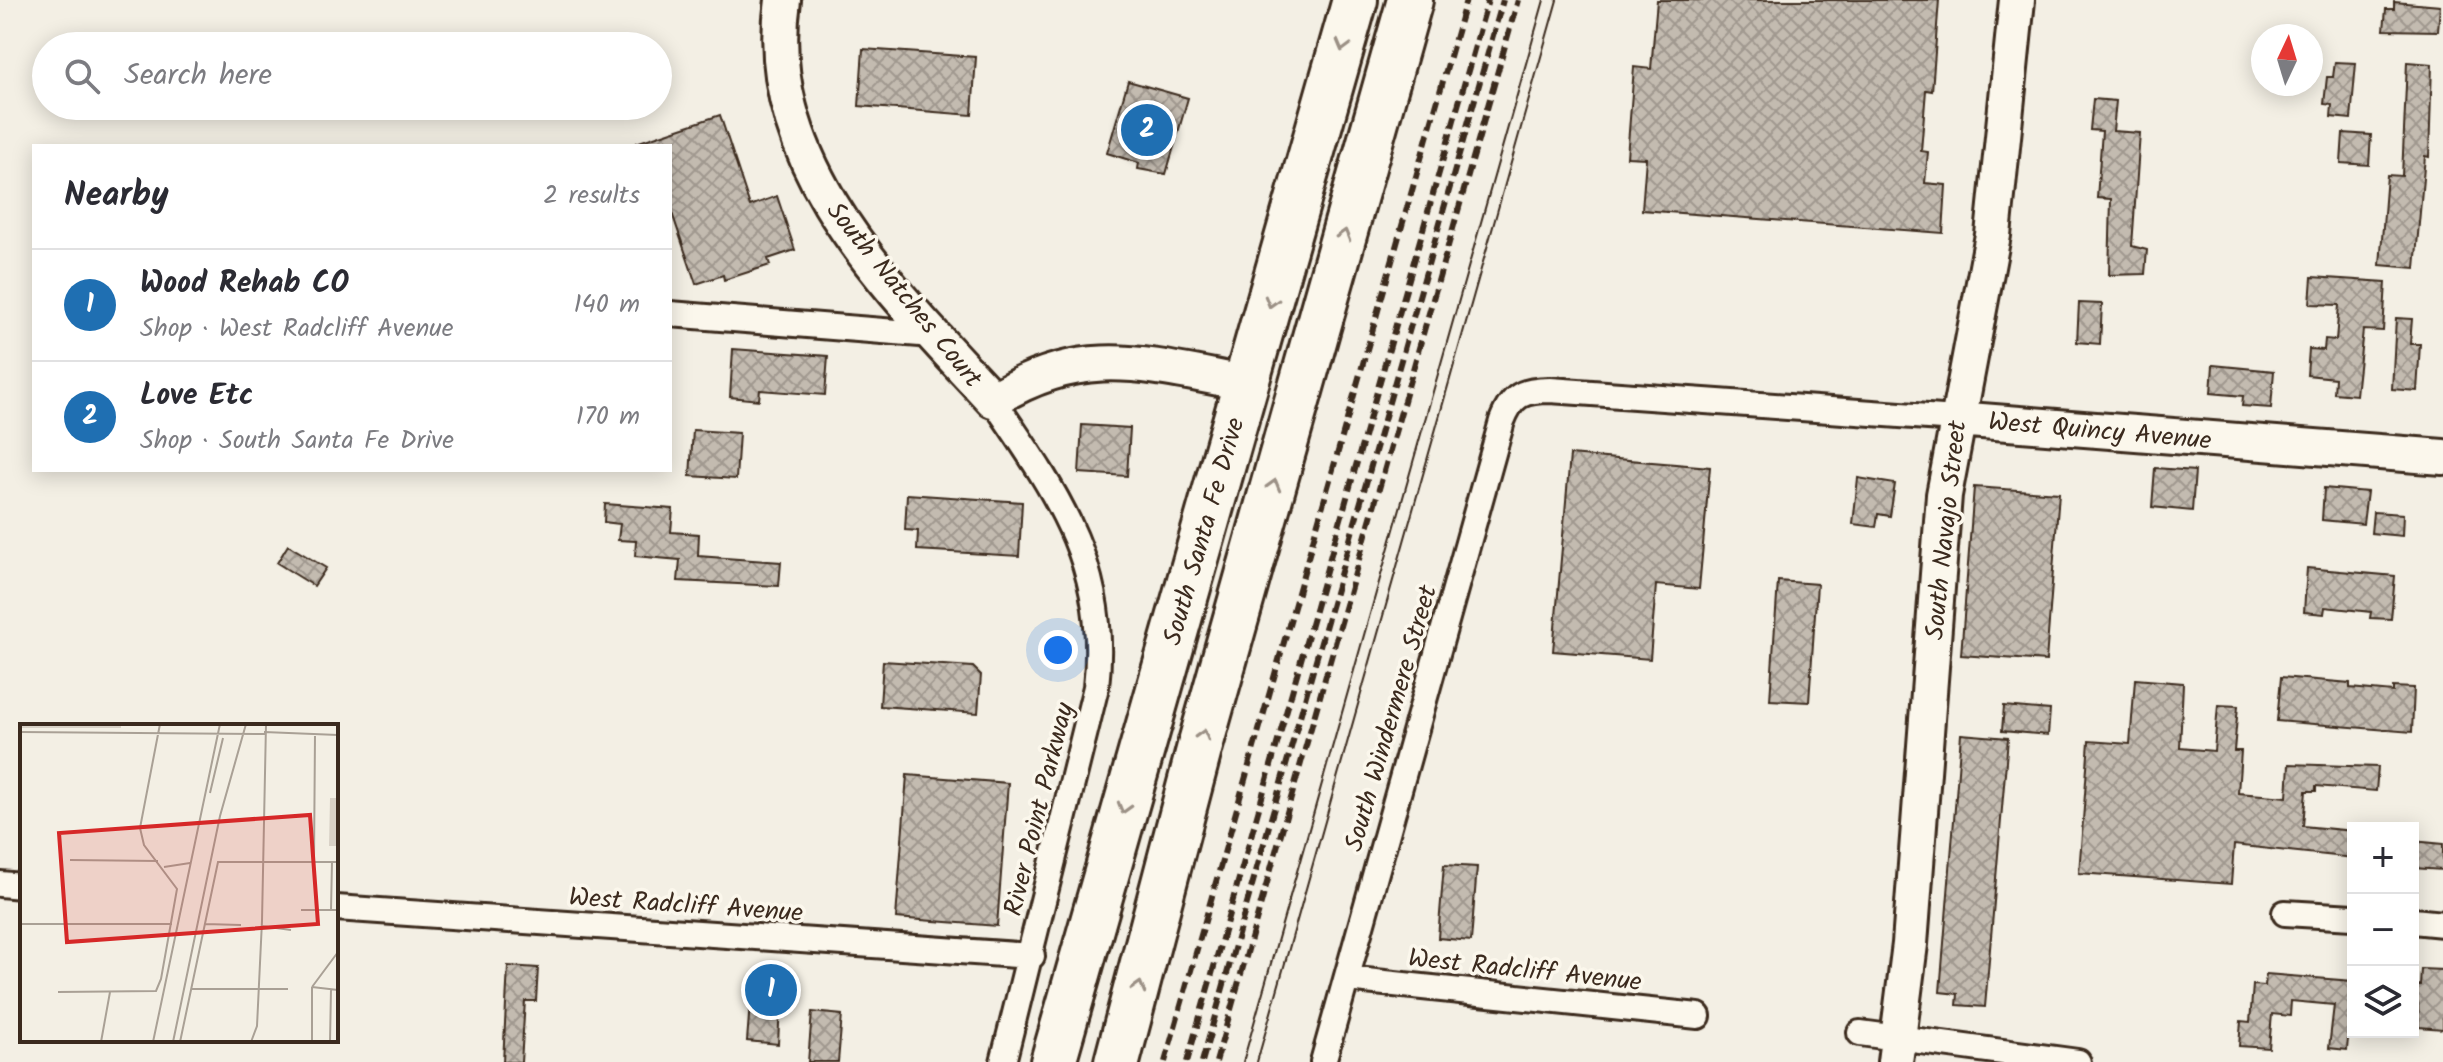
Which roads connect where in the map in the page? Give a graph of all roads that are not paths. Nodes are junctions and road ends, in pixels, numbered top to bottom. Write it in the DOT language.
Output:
graph roads {
  1 [pos="783,0"];
  2 [pos="1355,0"];
  3 [pos="1410,0"];
  4 [pos="2017,0"];
  5 [pos="672,314"];
  6 [pos="933,335"];
  7 [pos="1245,383"];
  8 [pos="1518,394"];
  9 [pos="993,400"];
  10 [pos="1956,419"];
  11 [pos="2443,457"];
  12 [pos="0,884"];
  13 [pos="20,886"];
  14 [pos="338,908"];
  15 [pos="2285,913"];
  16 [pos="2347,917"];
  17 [pos="2419,922"];
  18 [pos="2443,924"];
  19 [pos="1032,956"];
  20 [pos="1347,979"];
  21 [pos="1698,1016"];
  22 [pos="1860,1033"];
  23 [pos="1897,1050"];
  24 [pos="1003,1062"];
  25 [pos="1053,1062"];
  26 [pos="1117,1062"];
  27 [pos="1323,1062"];
  28 [pos="2078,1062"];
  1 -- 6 [label="street, South Natches Court"];
  2 -- 7 [label="highway, South Santa Fe Drive, one-way"];
  26 -- 3 [label="highway, one-way"];
  4 -- 10 [label="street, South Navajo Street"];
  5 -- 6 [label="street"];
  6 -- 9 [label="street, South Natches Court"];
  7 -- 9 [label="street"];
  7 -- 25 [label="highway, South Santa Fe Drive, one-way"];
  8 -- 10 [label="street, West Quincy Avenue"];
  8 -- 20 [label="street, South Windermere Street"];
  9 -- 19 [label="street, River Point Parkway"];
  10 -- 11 [label="street, West Quincy Avenue"];
  10 -- 23 [label="street, South Navajo Street"];
  12 -- 13 [label="street"];
  14 -- 19 [label="street, West Radcliff Avenue"];
  15 -- 16 [label="street"];
  17 -- 18 [label="street"];
  19 -- 24 [label="street, River Point Parkway"];
  20 -- 21 [label="street, West Radcliff Avenue"];
  20 -- 27 [label="street, South Windermere Street"];
  22 -- 23 [label="street"];
  23 -- 28 [label="street"];
}
